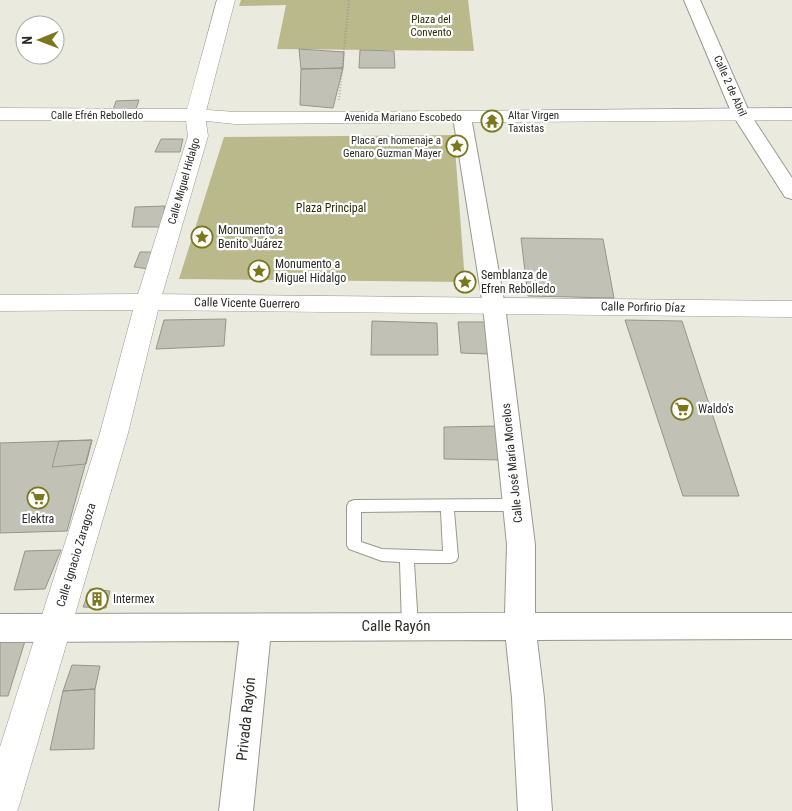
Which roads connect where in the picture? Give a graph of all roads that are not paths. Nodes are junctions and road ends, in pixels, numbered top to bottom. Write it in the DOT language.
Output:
graph roads {
  1 [pos="226,0"];
  2 [pos="692,0"];
  3 [pos="0,114"];
  4 [pos="742,114"];
  5 [pos="792,114"];
  6 [pos="194,115"];
  7 [pos="462,117"];
  8 [pos="792,193"];
  9 [pos="148,302"];
  10 [pos="0,303"];
  11 [pos="494,306"];
  12 [pos="792,309"];
  13 [pos="516,505"];
  14 [pos="448,506"];
  15 [pos="407,557"];
  16 [pos="410,626"];
  17 [pos="792,626"];
  18 [pos="520,627"];
  19 [pos="0,628"];
  20 [pos="53,628"];
  21 [pos="256,628"];
  22 [pos="0,806"];
  23 [pos="236,811"];
  24 [pos="535,811"];
  1 -- 6 [label="main road, Calle Miguel Hidalgo"];
  2 -- 4 [label="street, Calle 2 de Abril"];
  3 -- 6 [label="main road, Calle Efrén Rebolledo"];
  4 -- 5 [label="main road, Avenida Mariano Escobedo"];
  4 -- 7 [label="main road, Avenida Mariano Escobedo"];
  4 -- 8 [label="street, Calle 2 de Abril"];
  6 -- 7 [label="main road, Avenida Mariano Escobedo"];
  6 -- 9 [label="main road, Calle Miguel Hidalgo"];
  7 -- 11 [label="street, Calle José María Morelos"];
  9 -- 10 [label="main road, Calle Vicente Guerrero"];
  9 -- 11 [label="main road, Calle Vicente Guerrero"];
  9 -- 20 [label="main road, Calle Ignacio Zaragoza"];
  11 -- 12 [label="main road, Calle Porfirio Díaz"];
  11 -- 13 [label="street, Calle José María Morelos"];
  13 -- 14 [label="lane"];
  13 -- 18 [label="street, Calle José María Morelos"];
  14 -- 15 [label="lane"];
  14 -- 15 [label="lane"];
  15 -- 16 [label="lane"];
  16 -- 18 [label="street, Calle Rayón"];
  16 -- 21 [label="street, Calle Rayón"];
  17 -- 18 [label="street, Calle Rayón"];
  18 -- 24 [label="street, Calle José María Morelos"];
  19 -- 20 [label="street, Calle Rayón"];
  20 -- 21 [label="street, Calle Rayón"];
  20 -- 22 [label="main road, Calle Ignacio Zaragoza"];
  21 -- 23 [label="street, Privada Rayón"];
}
